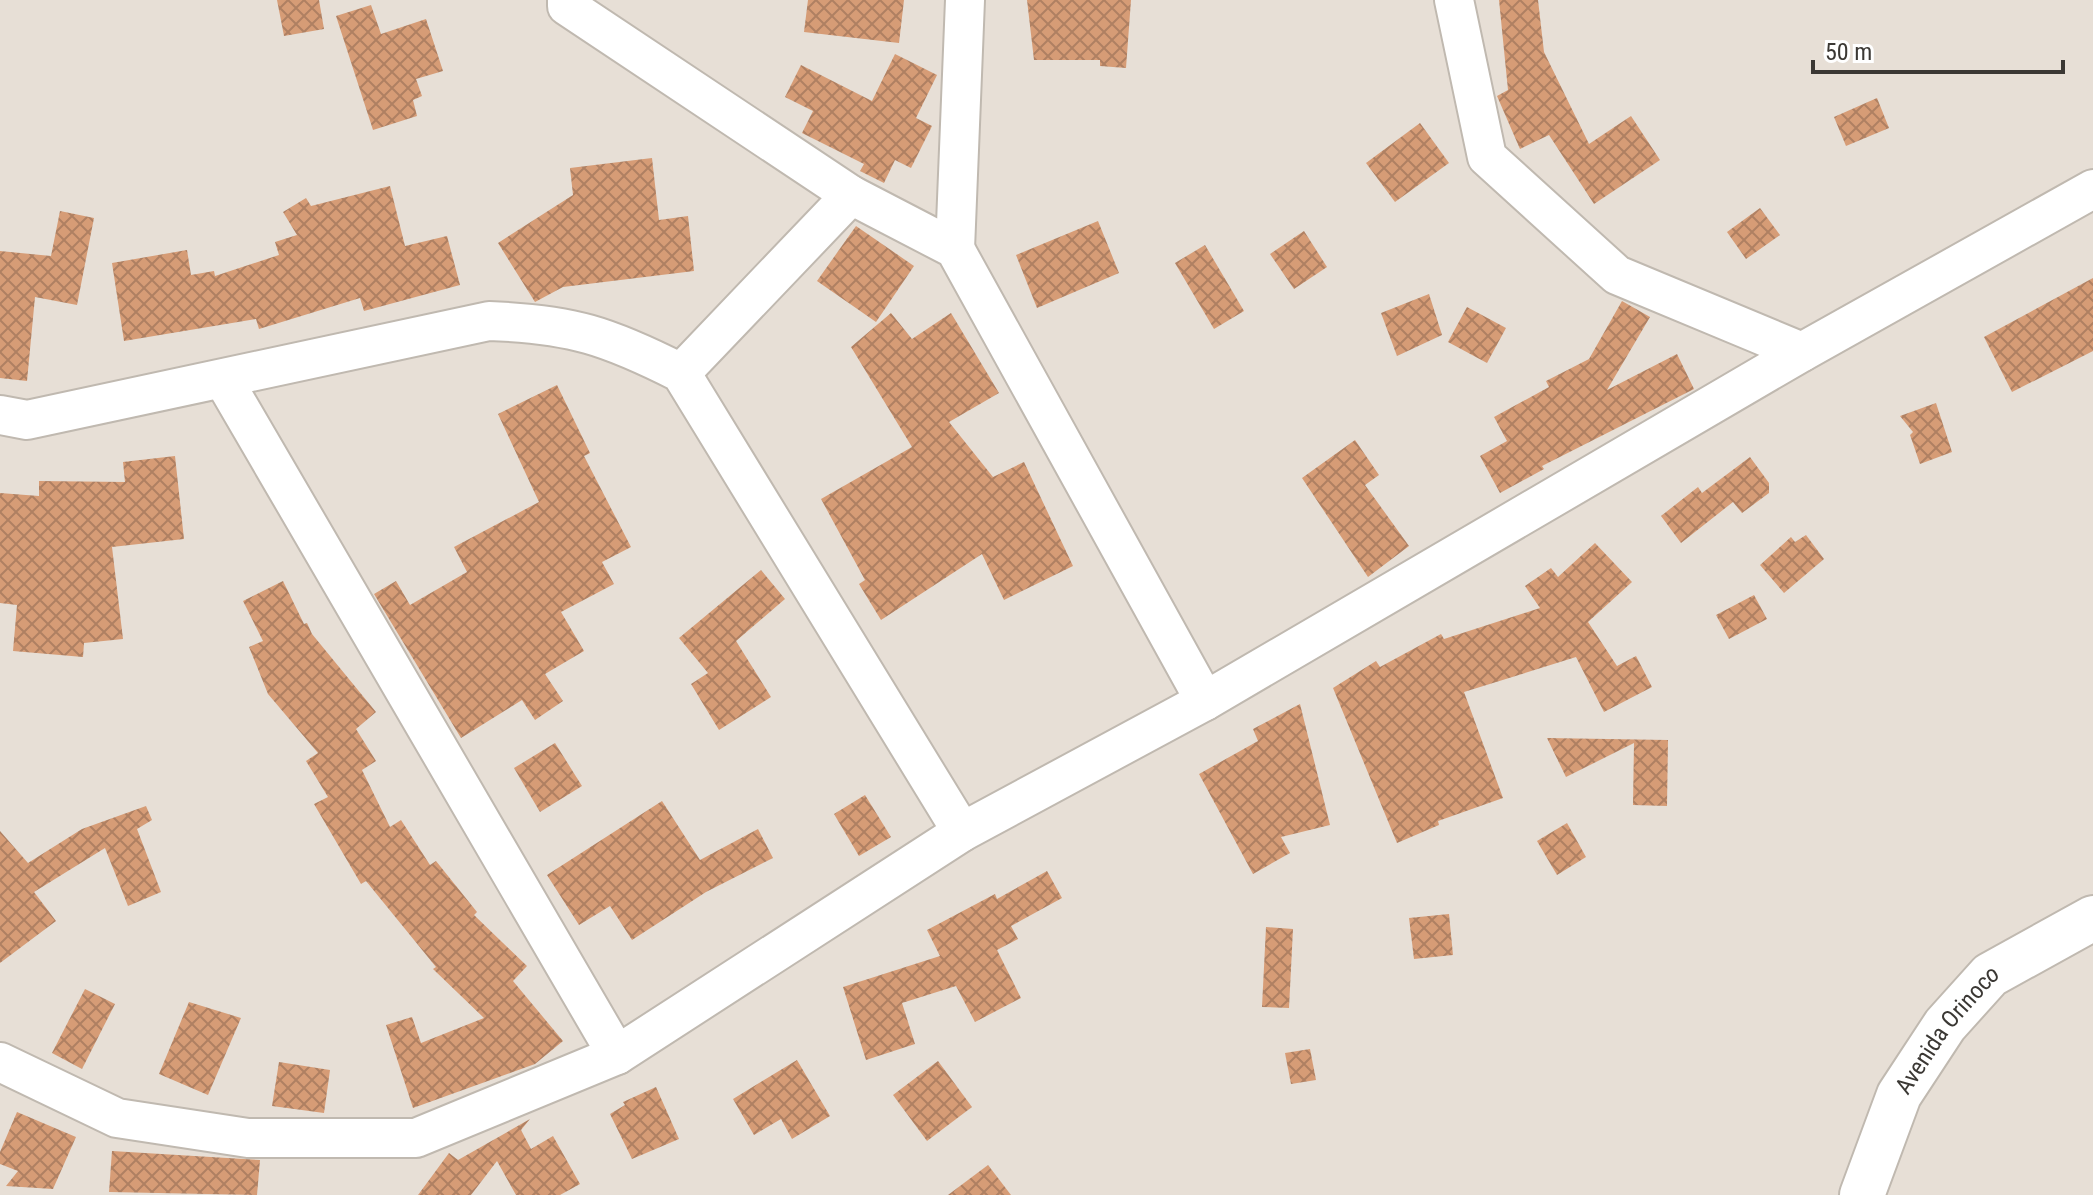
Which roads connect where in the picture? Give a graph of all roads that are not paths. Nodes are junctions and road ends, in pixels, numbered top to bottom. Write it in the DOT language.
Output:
graph roads {
  1 [pos="567,0"];
  2 [pos="965,0"];
  3 [pos="1454,0"];
  4 [pos="2093,189"];
  5 [pos="851,195"];
  6 [pos="955,249"];
  7 [pos="1802,352"];
  8 [pos="681,373"];
  9 [pos="223,379"];
  10 [pos="0,415"];
  11 [pos="1205,701"];
  12 [pos="962,832"];
  13 [pos="2093,918"];
  14 [pos="617,1055"];
  15 [pos="0,1062"];
  16 [pos="1862,1195"];
  1 -- 5 [label="street"];
  2 -- 6 [label="street"];
  3 -- 7 [label="street"];
  4 -- 7 [label="street"];
  5 -- 6 [label="street"];
  5 -- 8 [label="street"];
  6 -- 11 [label="street"];
  7 -- 11 [label="street"];
  8 -- 9 [label="street"];
  8 -- 12 [label="street"];
  9 -- 10 [label="street"];
  9 -- 14 [label="street"];
  11 -- 12 [label="street"];
  12 -- 14 [label="street"];
  13 -- 16 [label="main road, Avenida Orinoco"];
  14 -- 15 [label="street"];
}
